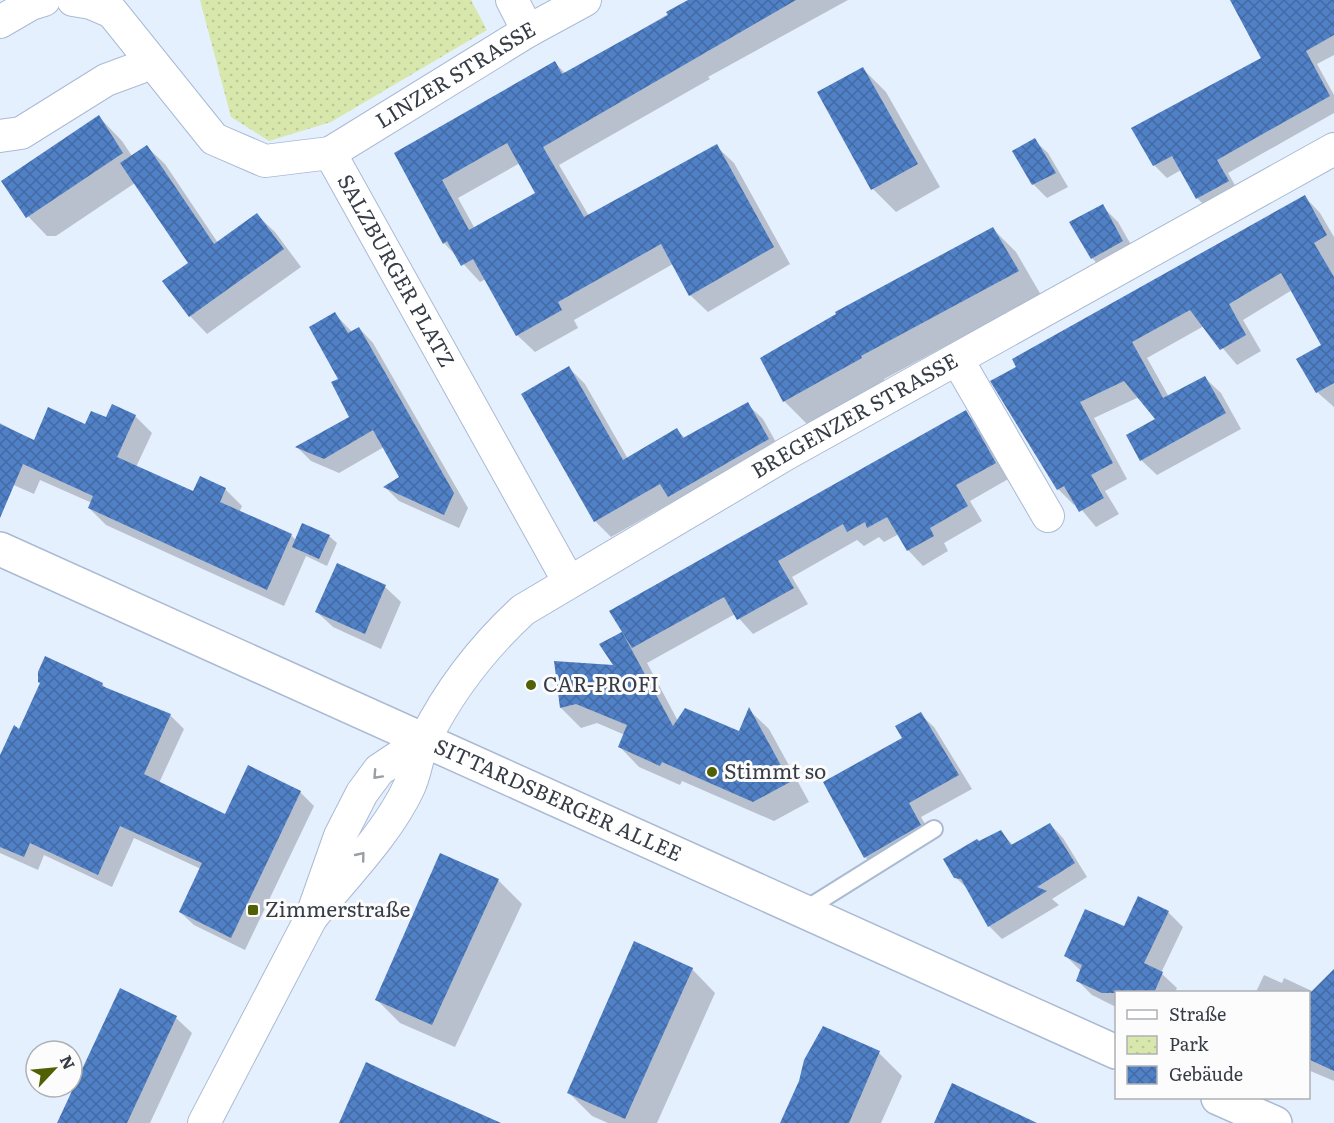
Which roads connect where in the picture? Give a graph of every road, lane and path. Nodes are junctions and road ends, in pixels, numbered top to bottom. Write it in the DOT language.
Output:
graph roads {
  1 [pos="44,0"];
  2 [pos="73,0"];
  3 [pos="512,0"];
  4 [pos="585,0"];
  5 [pos="0,22"];
  6 [pos="528,31"];
  7 [pos="152,63"];
  8 [pos="0,136"];
  9 [pos="1334,149"];
  10 [pos="330,153"];
  11 [pos="957,359"];
  12 [pos="1048,516"];
  13 [pos="0,549"];
  14 [pos="569,582"];
  15 [pos="424,740"];
  16 [pos="934,830"];
  17 [pos="803,911"];
  18 [pos="1115,1052"];
  19 [pos="1220,1099"];
  20 [pos="204,1123"];
  21 [pos="1275,1123"];
  1 -- 5 [label="street"];
  2 -- 7 [label="street, SALZBURGER PLATZ"];
  3 -- 6 [label="street"];
  4 -- 6 [label="street, LINZER STRASSE"];
  6 -- 10 [label="street, LINZER STRASSE"];
  7 -- 8 [label="street"];
  7 -- 10 [label="street, SALZBURGER PLATZ"];
  9 -- 11 [label="street, BREGENZER STRASSE"];
  10 -- 14 [label="street, SALZBURGER PLATZ"];
  11 -- 12 [label="street"];
  11 -- 14 [label="street, BREGENZER STRASSE"];
  13 -- 15 [label="main road, SITTARDSBERGER ALLEE"];
  14 -- 15 [label="street, BREGENZER STRASSE"];
  15 -- 17 [label="main road, SITTARDSBERGER ALLEE"];
  15 -- 20 [label="street"];
  16 -- 17 [label="lane"];
  17 -- 18 [label="main road, SITTARDSBERGER ALLEE"];
  19 -- 21 [label="main road"];
}
